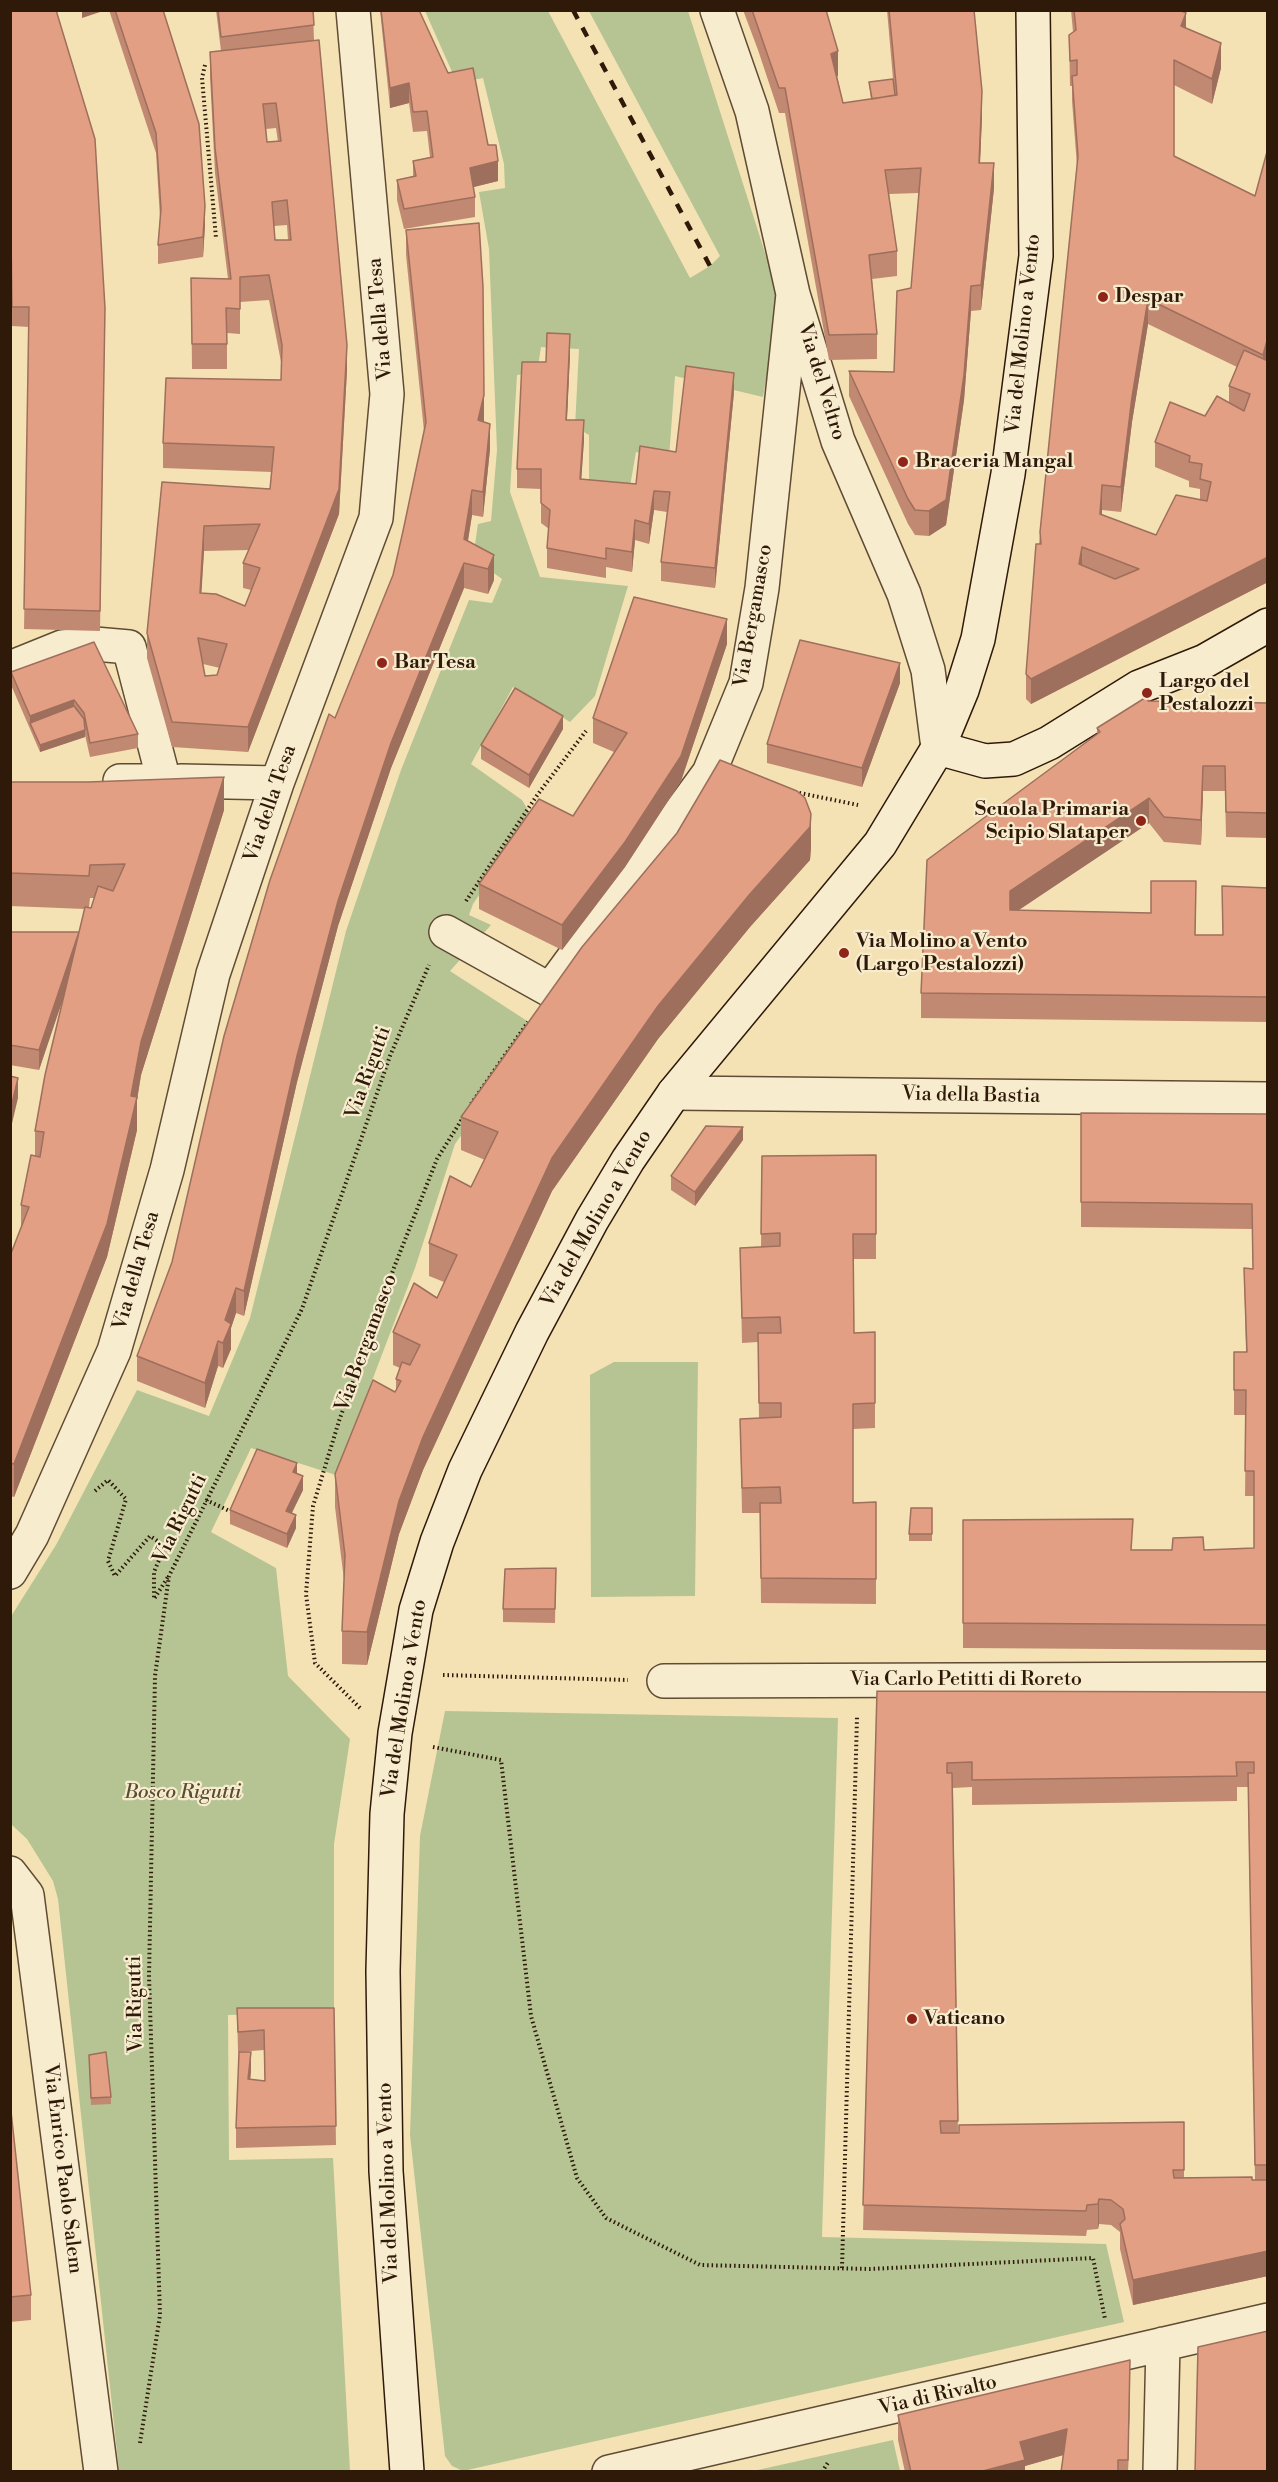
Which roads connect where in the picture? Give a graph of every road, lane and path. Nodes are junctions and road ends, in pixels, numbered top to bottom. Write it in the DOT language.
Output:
graph roads {
  1 [pos="353,10"];
  2 [pos="717,10"];
  3 [pos="1033,10"];
  4 [pos="205,65"];
  5 [pos="216,238"];
  6 [pos="793,294"];
  7 [pos="1268,625"];
  8 [pos="1268,650"];
  9 [pos="1205,661"];
  10 [pos="10,668"];
  11 [pos="586,732"];
  12 [pos="938,748"];
  13 [pos="164,781"];
  14 [pos="93,782"];
  15 [pos="277,783"];
  16 [pos="785,789"];
  17 [pos="862,806"];
  18 [pos="446,932"];
  19 [pos="550,990"];
  20 [pos="674,1093"];
  21 [pos="1268,1099"];
  22 [pos="92,1493"];
  23 [pos="206,1500"];
  24 [pos="235,1514"];
  25 [pos="10,1572"];
  26 [pos="169,1576"];
  27 [pos="442,1675"];
  28 [pos="1268,1679"];
  29 [pos="652,1680"];
  30 [pos="858,1706"];
  31 [pos="365,1712"];
  32 [pos="422,1745"];
  33 [pos="10,1873"];
  34 [pos="842,2268"];
  35 [pos="1268,2320"];
  36 [pos="1106,2321"];
  37 [pos="1163,2344"];
  38 [pos="140,2443"];
  39 [pos="101,2472"];
  40 [pos="407,2472"];
  41 [pos="609,2472"];
  42 [pos="1160,2472"];
  1 -- 15 [label="street, Via della Tesa"];
  2 -- 6 [label="street, Via del Veltro"];
  3 -- 12 [label="street, Via del Molino a Vento"];
  4 -- 5 [label="path"];
  6 -- 12 [label="street, Via del Veltro"];
  6 -- 19 [label="street, Via Bergamasco"];
  7 -- 9 [label="street"];
  8 -- 9 [label="street"];
  9 -- 12 [label="street"];
  10 -- 13 [label="street"];
  11 -- 18 [label="path, Via Rigutti"];
  12 -- 20 [label="street, Via del Molino a Vento"];
  13 -- 14 [label="street"];
  13 -- 15 [label="street"];
  15 -- 25 [label="street, Via della Tesa"];
  16 -- 17 [label="path"];
  18 -- 19 [label="street"];
  18 -- 23 [label="path, Via Rigutti"];
  19 -- 31 [label="path, Via Bergamasco"];
  20 -- 21 [label="street, Via della Bastia"];
  20 -- 40 [label="street, Via del Molino a Vento"];
  22 -- 26 [label="path"];
  23 -- 24 [label="path"];
  23 -- 26 [label="path, Via Rigutti"];
  26 -- 38 [label="path, Via Rigutti"];
  27 -- 29 [label="path"];
  28 -- 29 [label="street, Via Carlo Petitti di Roreto"];
  30 -- 34 [label="path"];
  32 -- 34 [label="path"];
  33 -- 39 [label="street, Via Enrico Paolo Salem"];
  34 -- 36 [label="path"];
  35 -- 37 [label="street, Via di Rivalto"];
  37 -- 41 [label="street, Via di Rivalto"];
  37 -- 42 [label="street"];
}
